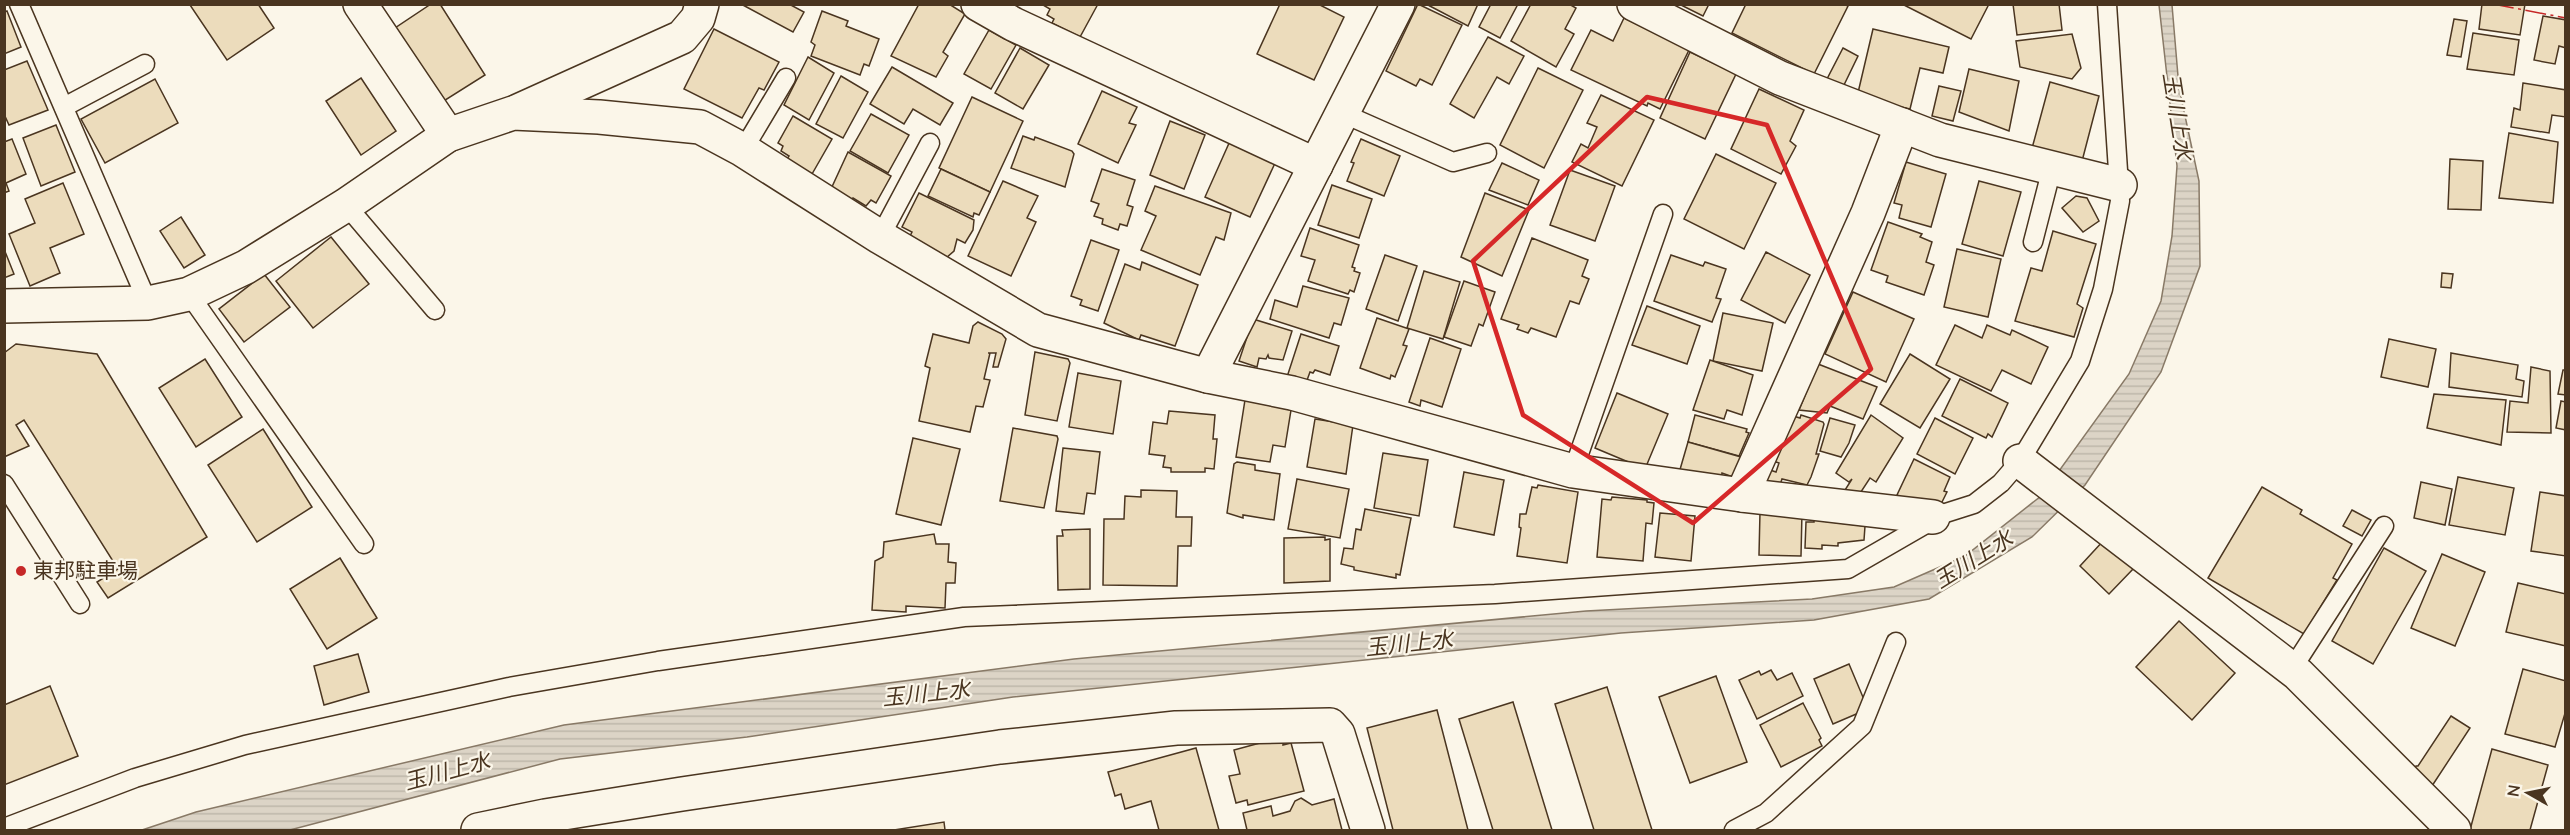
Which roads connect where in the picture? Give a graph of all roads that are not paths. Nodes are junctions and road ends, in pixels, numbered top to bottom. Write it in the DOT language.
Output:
graph roads {
  1 [pos="19,4"];
  2 [pos="360,4"];
  3 [pos="702,4"];
  4 [pos="978,4"];
  5 [pos="1634,4"];
  6 [pos="2107,4"];
  7 [pos="1393,6"];
  8 [pos="145,64"];
  9 [pos="786,78"];
  10 [pos="583,82"];
  11 [pos="64,108"];
  12 [pos="513,113"];
  13 [pos="1342,113"];
  14 [pos="599,117"];
  15 [pos="1902,125"];
  16 [pos="448,135"];
  17 [pos="930,143"];
  18 [pos="743,150"];
  19 [pos="1487,153"];
  20 [pos="1316,165"];
  21 [pos="2052,168"];
  22 [pos="2120,185"];
  23 [pos="346,205"];
  24 [pos="1663,214"];
  25 [pos="880,237"];
  26 [pos="2033,242"];
  27 [pos="189,294"];
  28 [pos="148,303"];
  29 [pos="4,306"];
  30 [pos="435,310"];
  31 [pos="1208,376"];
  32 [pos="2032,469"];
  33 [pos="1573,471"];
  34 [pos="4,484"];
  35 [pos="1743,495"];
  36 [pos="1933,517"];
  37 [pos="2384,526"];
  38 [pos="364,544"];
  39 [pos="80,604"];
  40 [pos="1896,642"];
  41 [pos="2292,669"];
  42 [pos="4,828"];
  43 [pos="478,831"];
  44 [pos="1368,831"];
  45 [pos="1734,831"];
  46 [pos="2454,831"];
  1 -- 11 [label="lane"];
  2 -- 16 [label="street"];
  3 -- 10 [label="street"];
  4 -- 20 [label="street"];
  5 -- 15 [label="street"];
  6 -- 22 [label="lane"];
  7 -- 13 [label="street"];
  8 -- 11 [label="lane"];
  9 -- 18 [label="lane"];
  10 -- 12 [label="street"];
  10 -- 14 [label="street"];
  11 -- 28 [label="lane"];
  12 -- 14 [label="street"];
  12 -- 16 [label="street"];
  13 -- 19 [label="lane"];
  13 -- 20 [label="street"];
  14 -- 18 [label="street"];
  15 -- 21 [label="street"];
  15 -- 35 [label="street"];
  16 -- 23 [label="street"];
  17 -- 25 [label="lane"];
  18 -- 25 [label="street"];
  20 -- 31 [label="street"];
  21 -- 22 [label="street"];
  21 -- 26 [label="lane"];
  22 -- 32 [label="lane"];
  23 -- 27 [label="street"];
  23 -- 30 [label="lane"];
  24 -- 33 [label="lane"];
  25 -- 31 [label="street"];
  27 -- 28 [label="street"];
  27 -- 38 [label="lane"];
  28 -- 29 [label="street"];
  31 -- 33 [label="street"];
  32 -- 36 [label="lane"];
  32 -- 41 [label="street"];
  33 -- 35 [label="street"];
  34 -- 39 [label="lane"];
  35 -- 36 [label="street"];
  36 -- 42 [label="lane"];
  37 -- 41 [label="lane"];
  40 -- 45 [label="lane"];
  41 -- 46 [label="street"];
  43 -- 44 [label="street"];
}
